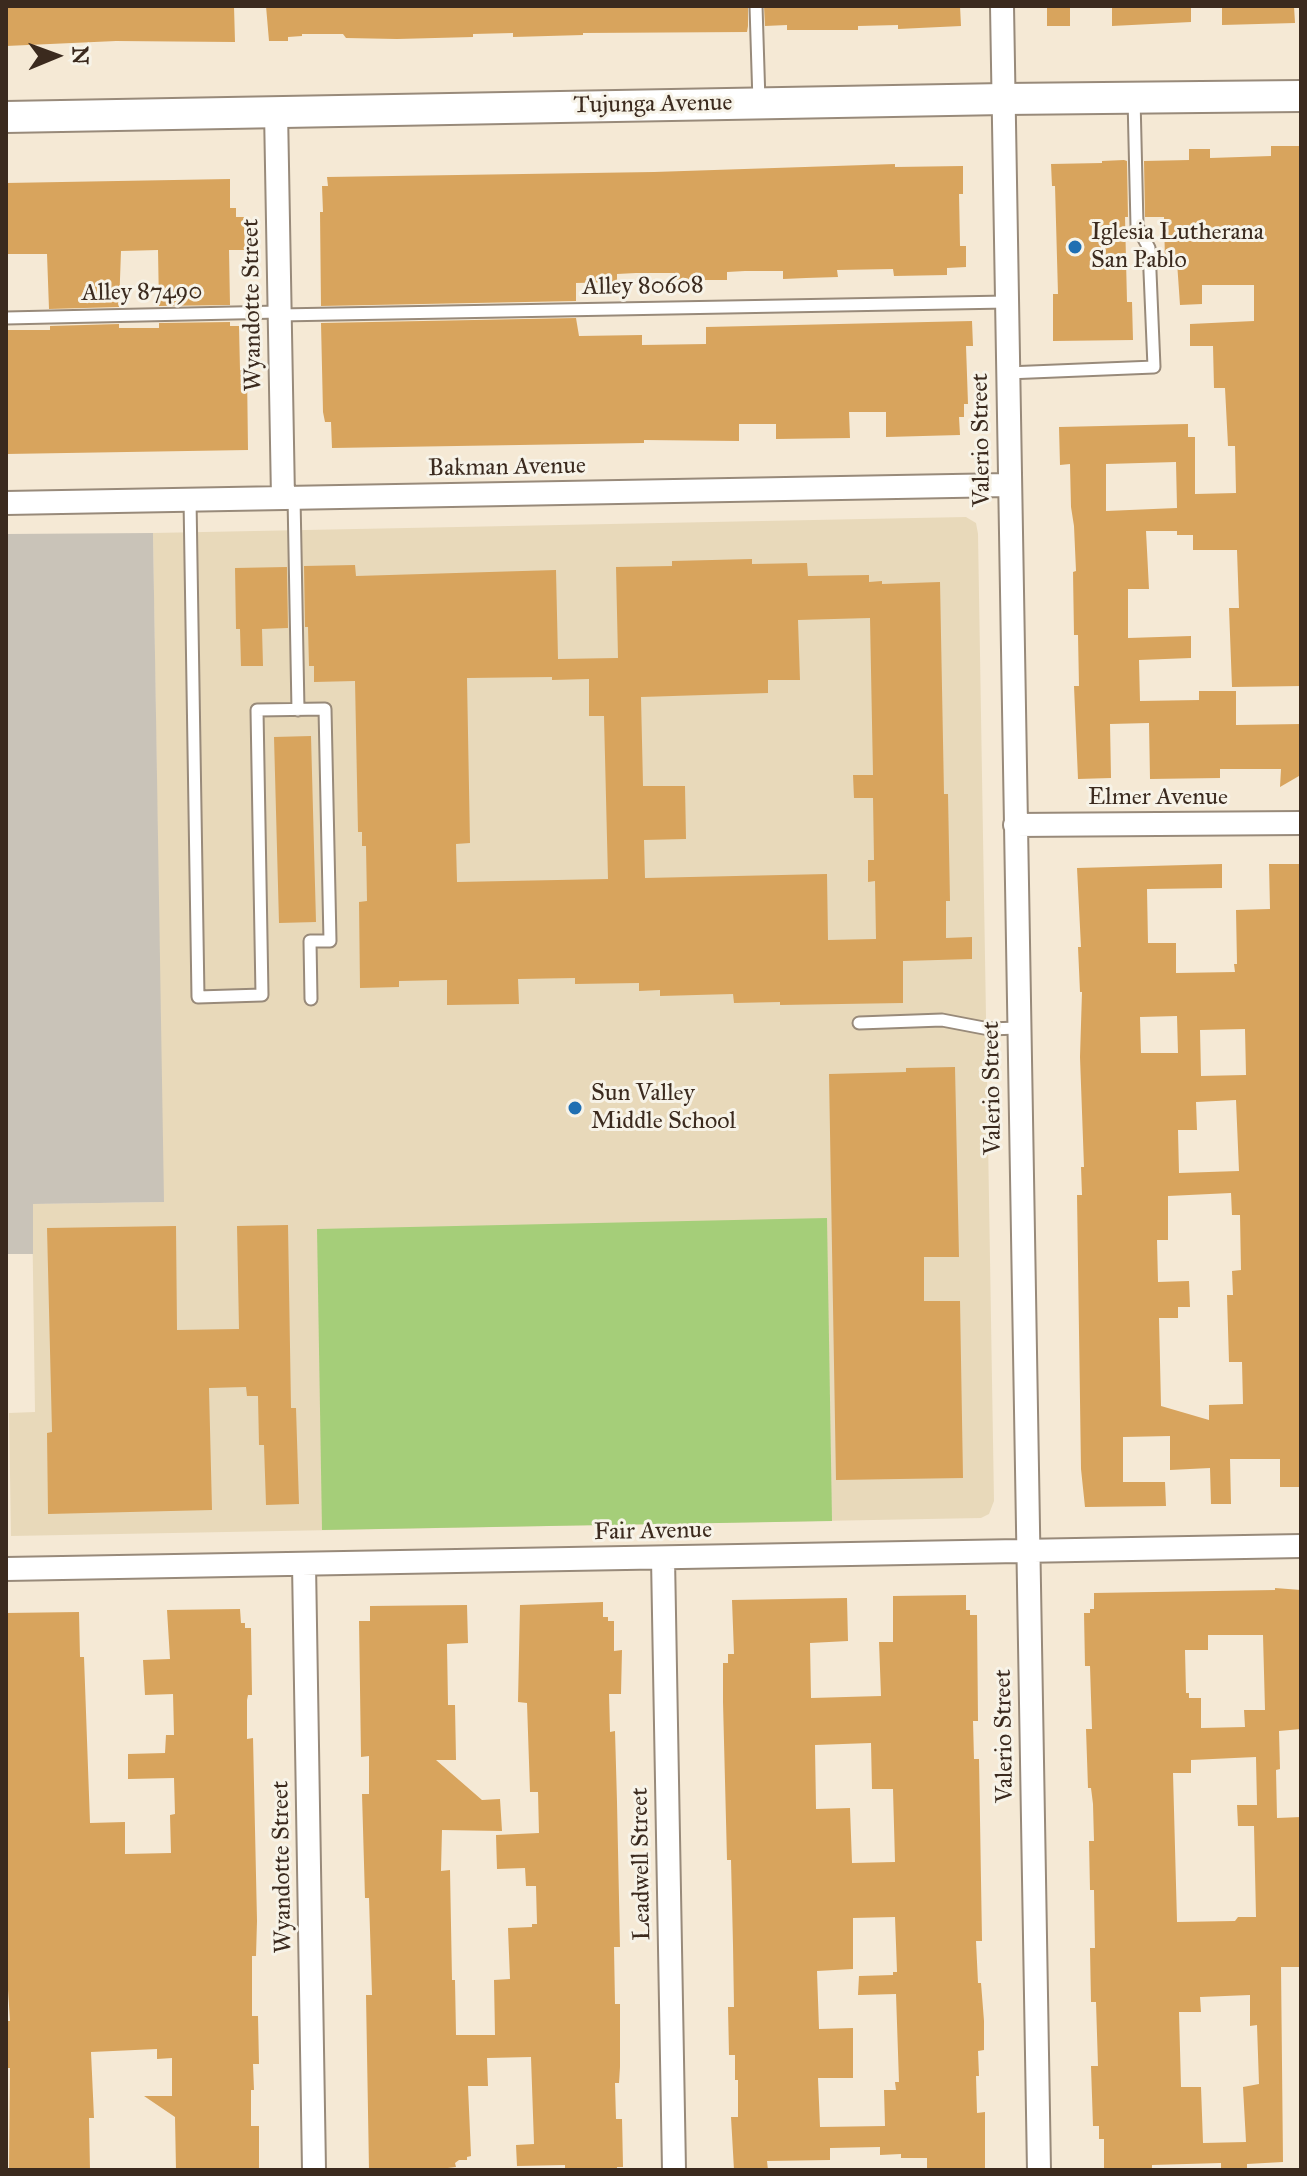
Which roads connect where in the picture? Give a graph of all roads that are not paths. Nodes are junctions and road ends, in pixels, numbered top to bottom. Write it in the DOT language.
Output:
graph roads {
  1 [pos="756,6"];
  2 [pos="1002,6"];
  3 [pos="1301,96"];
  4 [pos="1134,97"];
  5 [pos="1004,99"];
  6 [pos="759,103"];
  7 [pos="276,111"];
  8 [pos="6,117"];
  9 [pos="1007,302"];
  10 [pos="279,314"];
  11 [pos="6,318"];
  12 [pos="1007,373"];
  13 [pos="1008,485"];
  14 [pos="288,498"];
  15 [pos="190,499"];
  16 [pos="6,503"];
  17 [pos="298,710"];
  18 [pos="1301,823"];
  19 [pos="1015,825"];
  20 [pos="311,999"];
  21 [pos="859,1023"];
  22 [pos="1018,1028"];
  23 [pos="1301,1546"];
  24 [pos="1027,1552"];
  25 [pos="663,1558"];
  26 [pos="304,1564"];
  27 [pos="6,1569"];
  28 [pos="314,2170"];
  29 [pos="674,2170"];
  30 [pos="1039,2170"];
  1 -- 6 [label="lane"];
  2 -- 5 [label="street, Valerio Street"];
  3 -- 4 [label="street, Tujunga Avenue"];
  4 -- 5 [label="street, Tujunga Avenue"];
  4 -- 12 [label="lane"];
  5 -- 6 [label="street, Tujunga Avenue"];
  5 -- 9 [label="street, Valerio Street"];
  6 -- 7 [label="street, Tujunga Avenue"];
  7 -- 8 [label="street, Tujunga Avenue"];
  7 -- 10 [label="street, Wyandotte Street"];
  9 -- 10 [label="lane, Alley 80608"];
  9 -- 12 [label="street, Valerio Street"];
  10 -- 11 [label="lane, Alley 87490"];
  10 -- 14 [label="street, Wyandotte Street"];
  12 -- 13 [label="street, Valerio Street"];
  13 -- 14 [label="street, Bakman Avenue"];
  13 -- 19 [label="street, Valerio Street"];
  14 -- 15 [label="street, Bakman Avenue"];
  14 -- 17 [label="lane"];
  15 -- 16 [label="street, Bakman Avenue"];
  15 -- 17 [label="lane"];
  17 -- 20 [label="lane"];
  18 -- 19 [label="street, Elmer Avenue"];
  19 -- 22 [label="street, Valerio Street"];
  21 -- 22 [label="lane"];
  22 -- 24 [label="street, Valerio Street"];
  23 -- 24 [label="street, Fair Avenue"];
  24 -- 25 [label="street, Fair Avenue"];
  24 -- 30 [label="street, Valerio Street"];
  25 -- 26 [label="street, Fair Avenue"];
  25 -- 29 [label="street, Leadwell Street"];
  26 -- 27 [label="street, Fair Avenue"];
  26 -- 28 [label="street, Wyandotte Street"];
}
